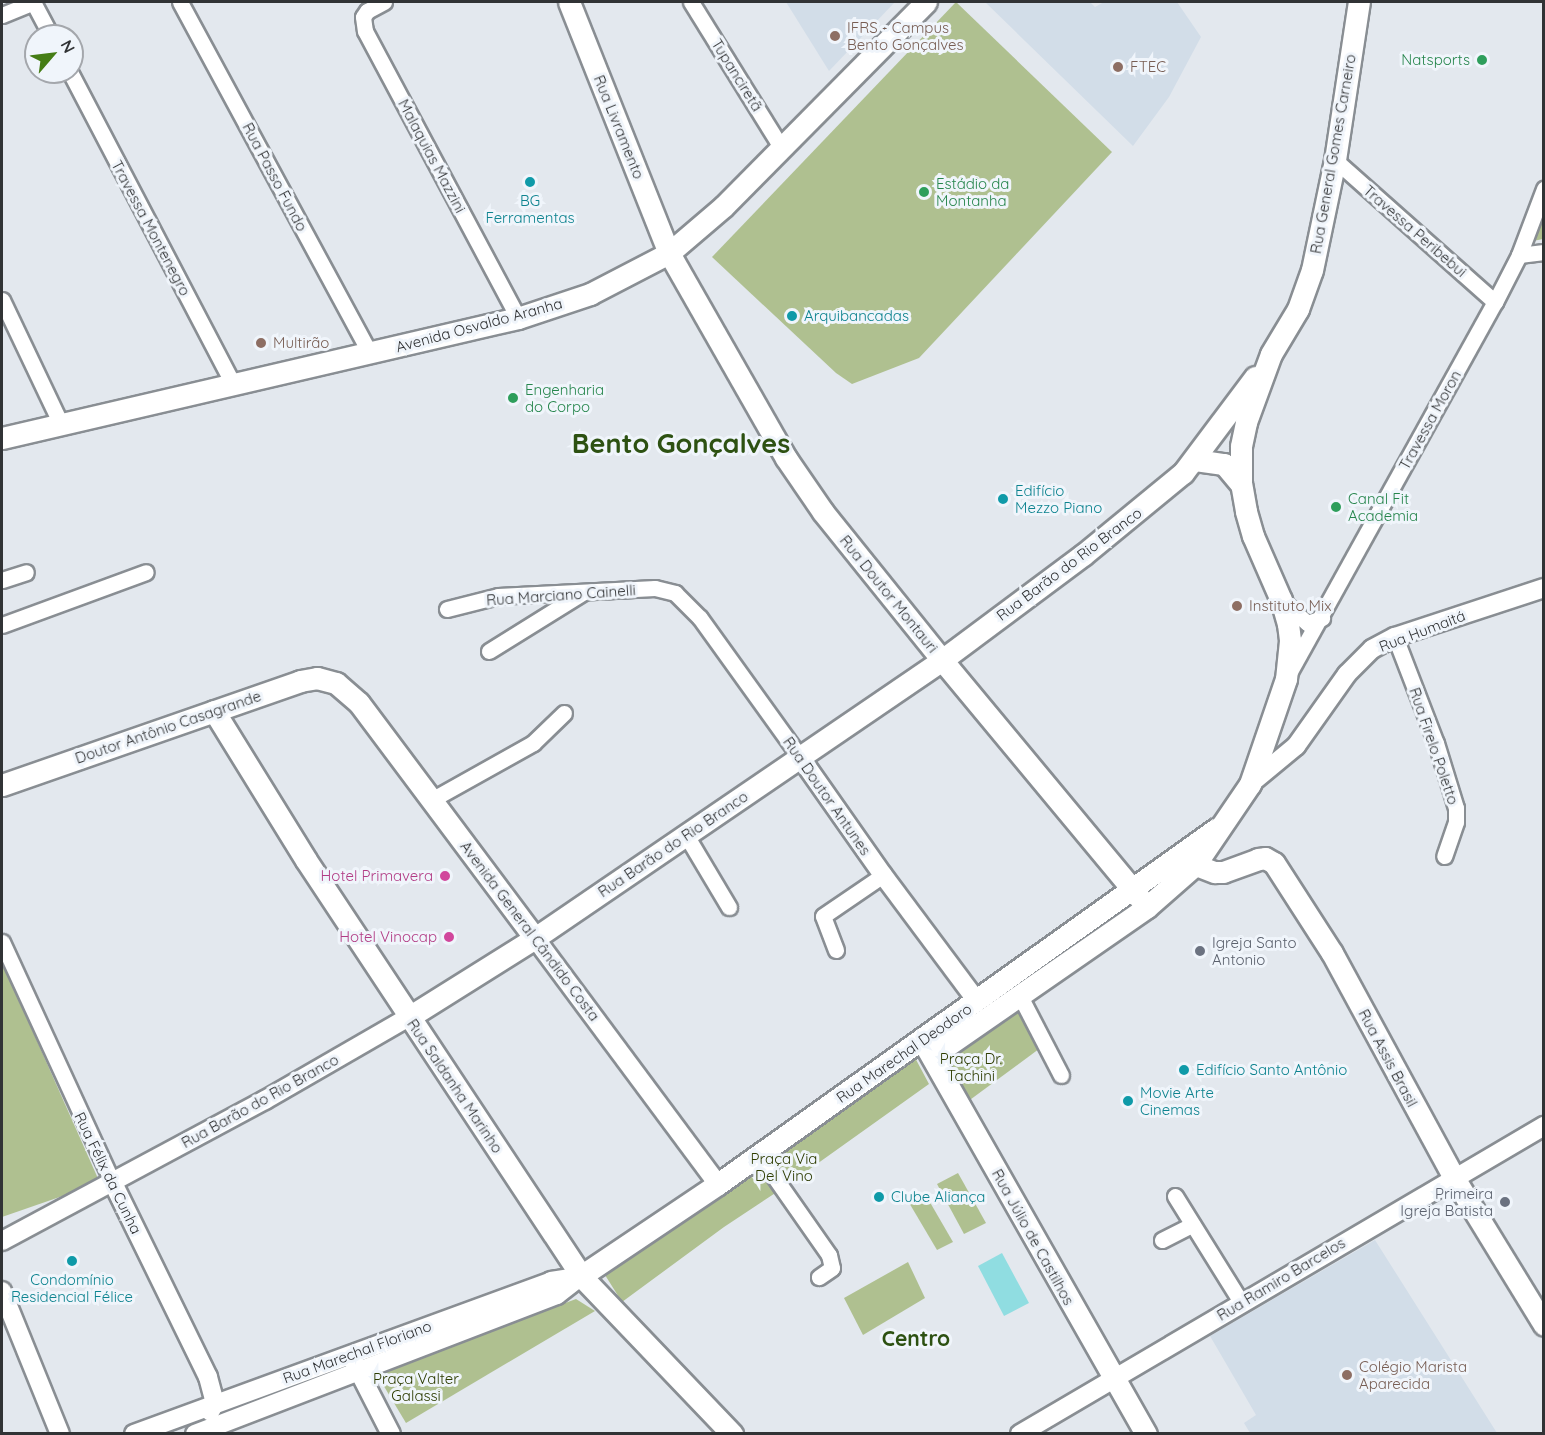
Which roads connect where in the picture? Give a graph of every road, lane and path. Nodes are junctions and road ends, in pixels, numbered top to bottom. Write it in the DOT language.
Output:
graph roads {
  1 [pos="33,2"];
  2 [pos="180,2"];
  3 [pos="384,2"];
  4 [pos="569,2"];
  5 [pos="691,2"];
  6 [pos="926,2"];
  7 [pos="1359,2"];
  8 [pos="2,15"];
  9 [pos="45,24"];
  10 [pos="76,84"];
  11 [pos="782,149"];
  12 [pos="1335,160"];
  13 [pos="1544,189"];
  14 [pos="1544,252"];
  15 [pos="669,253"];
  16 [pos="1518,255"];
  17 [pos="2,300"];
  18 [pos="1495,302"];
  19 [pos="518,318"];
  20 [pos="370,353"];
  21 [pos="1271,354"];
  22 [pos="233,384"];
  23 [pos="61,424"];
  24 [pos="2,438"];
  25 [pos="1195,459"];
  26 [pos="1241,484"];
  27 [pos="26,572"];
  28 [pos="146,572"];
  29 [pos="2,580"];
  30 [pos="1544,588"];
  31 [pos="582,593"];
  32 [pos="675,593"];
  33 [pos="1281,600"];
  34 [pos="447,609"];
  35 [pos="1322,618"];
  36 [pos="2,625"];
  37 [pos="1395,637"];
  38 [pos="489,651"];
  39 [pos="942,660"];
  40 [pos="1286,679"];
  41 [pos="336,683"];
  42 [pos="214,711"];
  43 [pos="564,713"];
  44 [pos="801,757"];
  45 [pos="1250,784"];
  46 [pos="2,785"];
  47 [pos="433,799"];
  48 [pos="1224,824"];
  49 [pos="686,835"];
  50 [pos="1175,856"];
  51 [pos="1444,856"];
  52 [pos="1195,866"];
  53 [pos="883,875"];
  54 [pos="1131,889"];
  55 [pos="729,907"];
  56 [pos="1147,908"];
  57 [pos="535,938"];
  58 [pos="2,942"];
  59 [pos="836,950"];
  60 [pos="1020,996"];
  61 [pos="977,1001"];
  62 [pos="409,1017"];
  63 [pos="927,1048"];
  64 [pos="1061,1075"];
  65 [pos="1544,1126"];
  66 [pos="759,1155"];
  67 [pos="1454,1178"];
  68 [pos="113,1183"];
  69 [pos="718,1184"];
  70 [pos="1174,1196"];
  71 [pos="1192,1225"];
  72 [pos="2,1240"];
  73 [pos="1162,1240"];
  74 [pos="580,1276"];
  75 [pos="819,1277"];
  76 [pos="2,1291"];
  77 [pos="1241,1302"];
  78 [pos="1544,1325"];
  79 [pos="351,1355"];
  80 [pos="359,1372"];
  81 [pos="1113,1379"];
  82 [pos="214,1403"];
  83 [pos="60,1434"];
  84 [pos="134,1434"];
  85 [pos="193,1434"];
  86 [pos="391,1434"];
  87 [pos="732,1434"];
  88 [pos="1020,1434"];
  89 [pos="1146,1434"];
  1 -- 8 [label="street"];
  1 -- 9 [label="street"];
  2 -- 20 [label="street, Rua Passo Fundo"];
  3 -- 19 [label="street, Malaquias Mazzini"];
  4 -- 15 [label="main road, Rua Livramento"];
  5 -- 11 [label="street, Tupanciretã"];
  6 -- 11 [label="main road, Avenida Osvaldo Aranha"];
  7 -- 12 [label="main road, Rua General Gomes Carneiro"];
  10 -- 22 [label="street, Travessa Montenegro"];
  11 -- 15 [label="main road, Avenida Osvaldo Aranha"];
  12 -- 18 [label="street, Travessa Peribebui"];
  12 -- 21 [label="main road, Rua General Gomes Carneiro"];
  13 -- 16 [label="street, Travessa Moron"];
  14 -- 16 [label="street"];
  15 -- 19 [label="main road, Avenida Osvaldo Aranha"];
  15 -- 39 [label="main road, Rua Doutor Montauri"];
  16 -- 18 [label="street, Travessa Moron"];
  17 -- 23 [label="street"];
  18 -- 35 [label="street, Travessa Moron"];
  19 -- 20 [label="main road, Avenida Osvaldo Aranha"];
  20 -- 22 [label="main road, Avenida Osvaldo Aranha"];
  21 -- 25 [label="main road, Rua Barão do Rio Branco"];
  21 -- 26 [label="main road, Rua General Gomes Carneiro"];
  22 -- 23 [label="main road, Avenida Osvaldo Aranha"];
  23 -- 24 [label="main road, Avenida Osvaldo Aranha"];
  25 -- 26 [label="main road"];
  25 -- 39 [label="main road, Rua Barão do Rio Branco"];
  26 -- 33 [label="main road, Rua General Gomes Carneiro"];
  27 -- 29 [label="street"];
  28 -- 36 [label="street"];
  30 -- 37 [label="street, Rua Humaitá"];
  31 -- 32 [label="street, Rua Marciano Cainelli"];
  31 -- 34 [label="street, Rua Marciano Cainelli"];
  31 -- 38 [label="street"];
  32 -- 44 [label="street, Rua Doutor Antunes"];
  33 -- 35 [label="street"];
  33 -- 40 [label="main road, Rua General Gomes Carneiro"];
  35 -- 40 [label="street, Travessa Moron"];
  37 -- 45 [label="street, Rua Humaitá"];
  37 -- 51 [label="street, Rua Firelo Poletto"];
  39 -- 44 [label="main road, Rua Barão do Rio Branco"];
  39 -- 54 [label="main road, Rua Doutor Montauri"];
  40 -- 45 [label="main road, Rua Marechal Deodoro"];
  41 -- 42 [label="main road, Doutor Antônio Casagrande"];
  41 -- 47 [label="main road, Avenida General Cândido Costa"];
  42 -- 46 [label="main road, Doutor Antônio Casagrande"];
  42 -- 62 [label="main road, Rua Saldanha Marinho"];
  43 -- 47 [label="street"];
  44 -- 49 [label="main road, Rua Barão do Rio Branco"];
  44 -- 53 [label="street, Rua Doutor Antunes"];
  45 -- 48 [label="main road, Rua Marechal Deodoro"];
  47 -- 57 [label="main road, Avenida General Cândido Costa"];
  48 -- 50 [label="main road, Rua Marechal Deodoro"];
  48 -- 52 [label="main road, Rua Marechal Deodoro"];
  49 -- 55 [label="street"];
  49 -- 57 [label="main road, Rua Barão do Rio Branco"];
  50 -- 52 [label="main road, Rua Assis Brasil"];
  50 -- 54 [label="main road, Rua Marechal Deodoro"];
  52 -- 56 [label="main road, Rua Marechal Deodoro"];
  52 -- 67 [label="main road, Rua Assis Brasil"];
  53 -- 59 [label="street"];
  53 -- 61 [label="street, Rua Doutor Antunes"];
  54 -- 56 [label="main road, Rua Doutor Montauri"];
  54 -- 61 [label="main road, Rua Marechal Deodoro"];
  56 -- 60 [label="main road, Rua Marechal Deodoro"];
  57 -- 62 [label="main road, Rua Barão do Rio Branco"];
  57 -- 69 [label="street, Avenida General Cândido Costa"];
  58 -- 68 [label="street, Rua Félix da Cunha"];
  60 -- 63 [label="main road, Rua Marechal Deodoro"];
  60 -- 64 [label="street"];
  61 -- 63 [label="main road, Rua Marechal Deodoro"];
  62 -- 68 [label="street, Rua Barão do Rio Branco"];
  62 -- 74 [label="main road, Rua Saldanha Marinho"];
  63 -- 66 [label="main road, Rua Marechal Deodoro"];
  63 -- 81 [label="main road, Rua Júlio de Castilhos"];
  65 -- 67 [label="street, Rua Ramiro Barcelos"];
  66 -- 69 [label="main road, Rua Marechal Deodoro"];
  66 -- 75 [label="street"];
  67 -- 77 [label="street, Rua Ramiro Barcelos"];
  67 -- 78 [label="main road, Rua Assis Brasil"];
  68 -- 72 [label="street, Rua Barão do Rio Branco"];
  68 -- 82 [label="street, Rua Félix da Cunha"];
  69 -- 74 [label="main road, Rua Marechal Deodoro"];
  70 -- 71 [label="street"];
  71 -- 73 [label="street"];
  71 -- 77 [label="street"];
  74 -- 79 [label="street, Rua Marechal Floriano"];
  74 -- 80 [label="street, Rua Marechal Floriano"];
  74 -- 87 [label="main road, Rua Saldanha Marinho"];
  76 -- 83 [label="street"];
  77 -- 81 [label="street, Rua Ramiro Barcelos"];
  79 -- 80 [label="street"];
  79 -- 82 [label="street, Rua Marechal Floriano"];
  80 -- 85 [label="street, Rua Marechal Floriano"];
  80 -- 86 [label="street"];
  81 -- 88 [label="street, Rua Ramiro Barcelos"];
  81 -- 89 [label="main road, Rua Júlio de Castilhos"];
  82 -- 84 [label="street, Rua Marechal Floriano"];
  82 -- 85 [label="street"];
}
